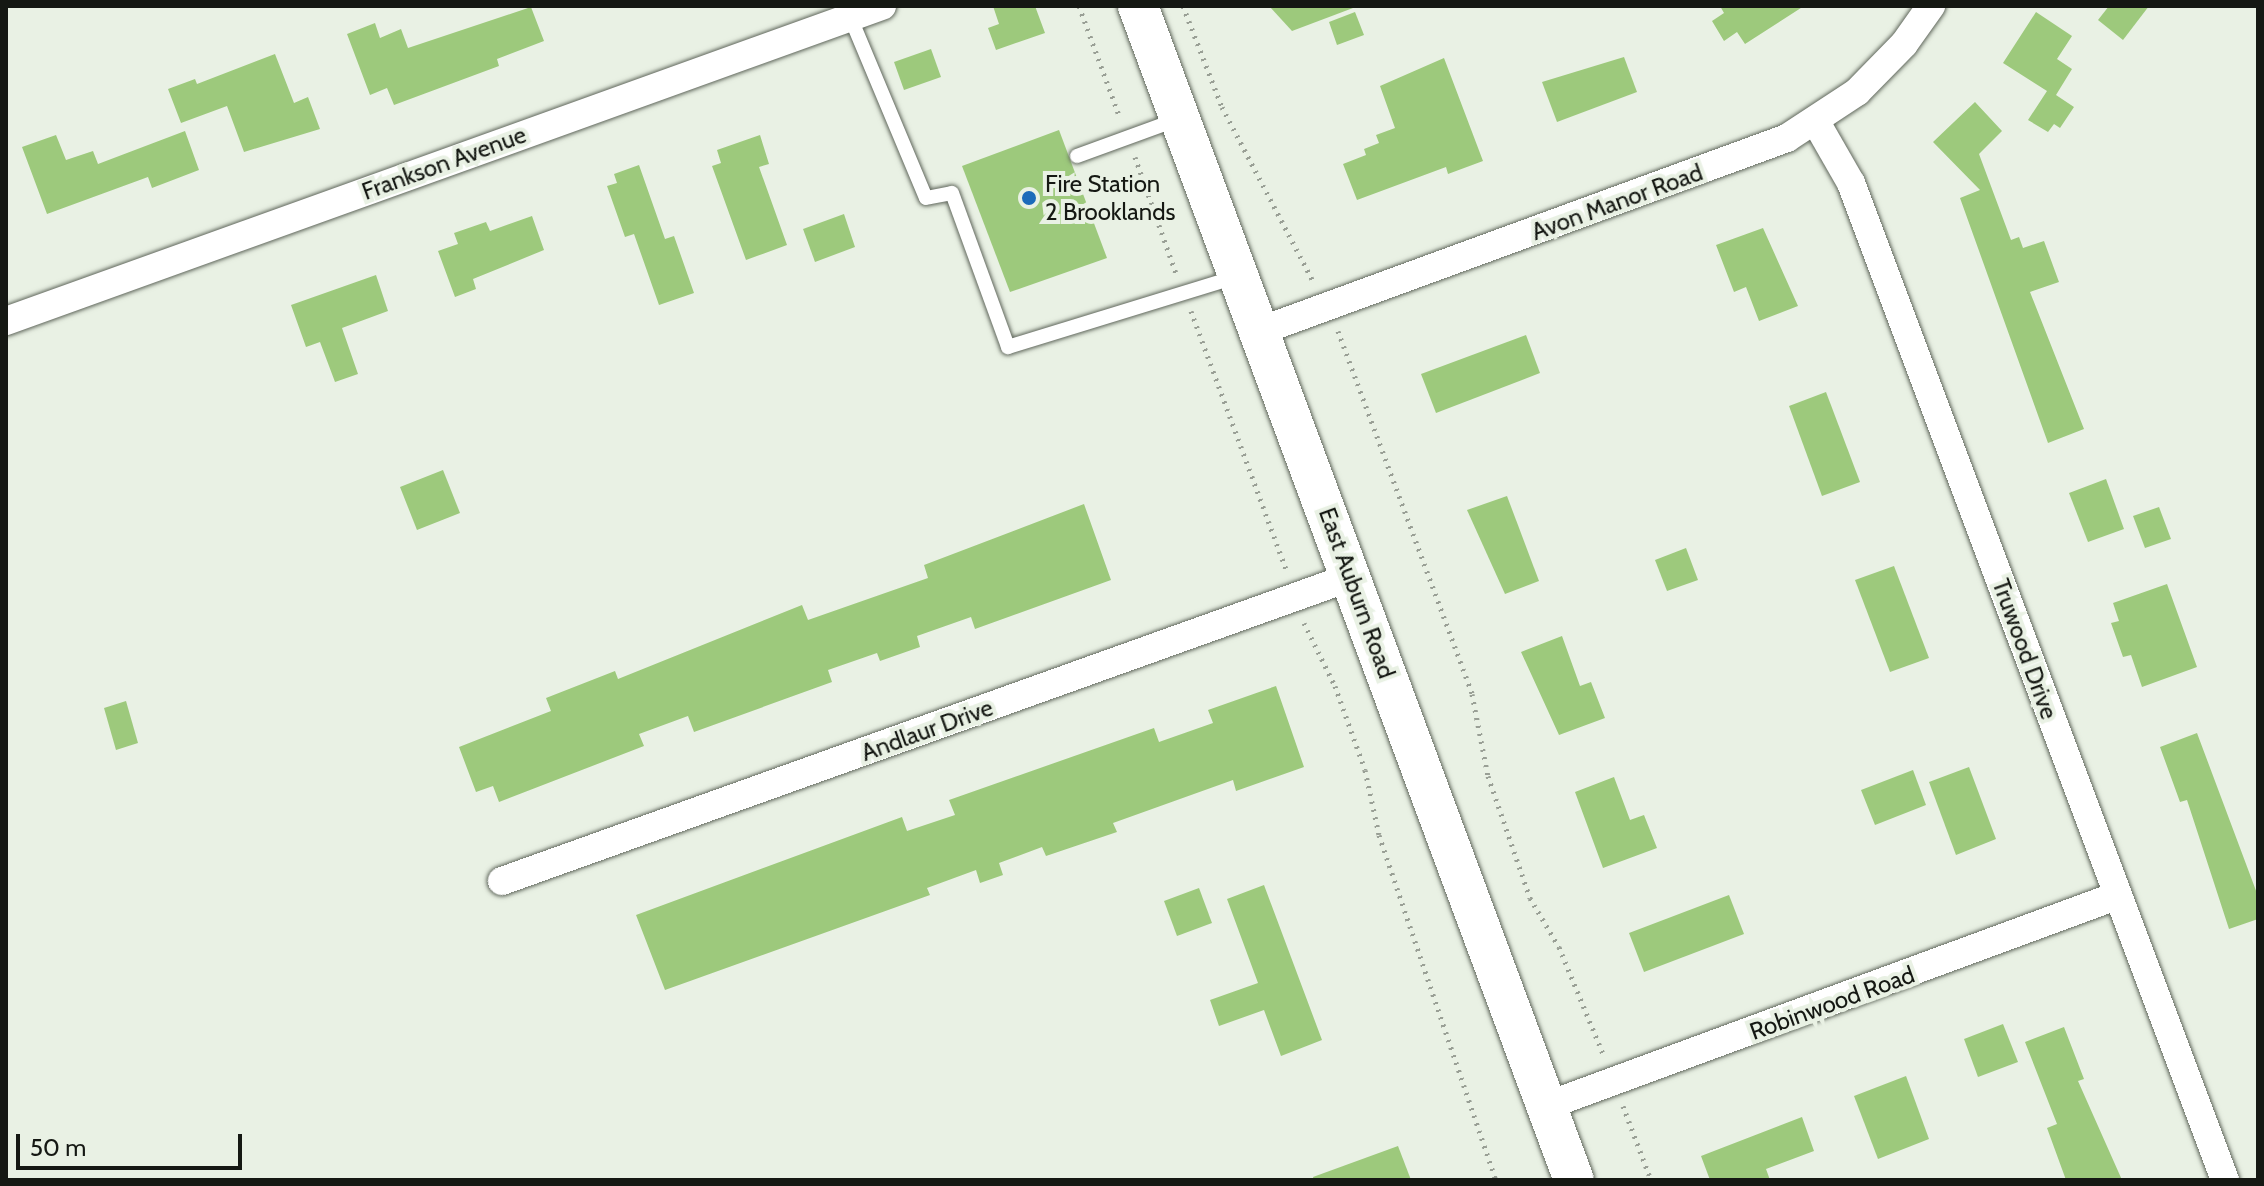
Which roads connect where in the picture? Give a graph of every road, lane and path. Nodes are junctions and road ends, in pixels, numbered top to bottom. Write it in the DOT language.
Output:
graph roads {
  1 [pos="882,6"];
  2 [pos="1138,6"];
  3 [pos="1183,6"];
  4 [pos="1931,6"];
  5 [pos="848,12"];
  6 [pos="1180,118"];
  7 [pos="1816,122"];
  8 [pos="1077,156"];
  9 [pos="1239,275"];
  10 [pos="1314,282"];
  11 [pos="7,317"];
  12 [pos="1338,330"];
  13 [pos="1260,331"];
  14 [pos="1279,545"];
  15 [pos="1288,573"];
  16 [pos="1351,577"];
  17 [pos="1303,621"];
  18 [pos="502,881"];
  19 [pos="2116,896"];
  20 [pos="1604,1056"];
  21 [pos="1546,1106"];
  22 [pos="1623,1106"];
  23 [pos="1496,1180"];
  24 [pos="1574,1180"];
  25 [pos="1651,1180"];
  26 [pos="2225,1180"];
  1 -- 5 [label="street, Frankson Avenue"];
  2 -- 6 [label="main road, East Auburn Road"];
  3 -- 10 [label="path"];
  4 -- 7 [label="street, Avon Manor Road"];
  5 -- 9 [label="lane"];
  5 -- 11 [label="street, Frankson Avenue"];
  6 -- 8 [label="lane"];
  6 -- 9 [label="main road, East Auburn Road"];
  7 -- 13 [label="street, Avon Manor Road"];
  7 -- 19 [label="street, Truwood Drive"];
  9 -- 13 [label="main road, East Auburn Road"];
  12 -- 20 [label="path"];
  13 -- 16 [label="main road, East Auburn Road"];
  14 -- 15 [label="path"];
  16 -- 18 [label="street, Andlaur Drive"];
  16 -- 21 [label="main road, East Auburn Road"];
  17 -- 23 [label="path"];
  19 -- 21 [label="street, Robinwood Road"];
  19 -- 26 [label="street, Truwood Drive"];
  21 -- 24 [label="main road, East Auburn Road"];
  22 -- 25 [label="path"];
}
